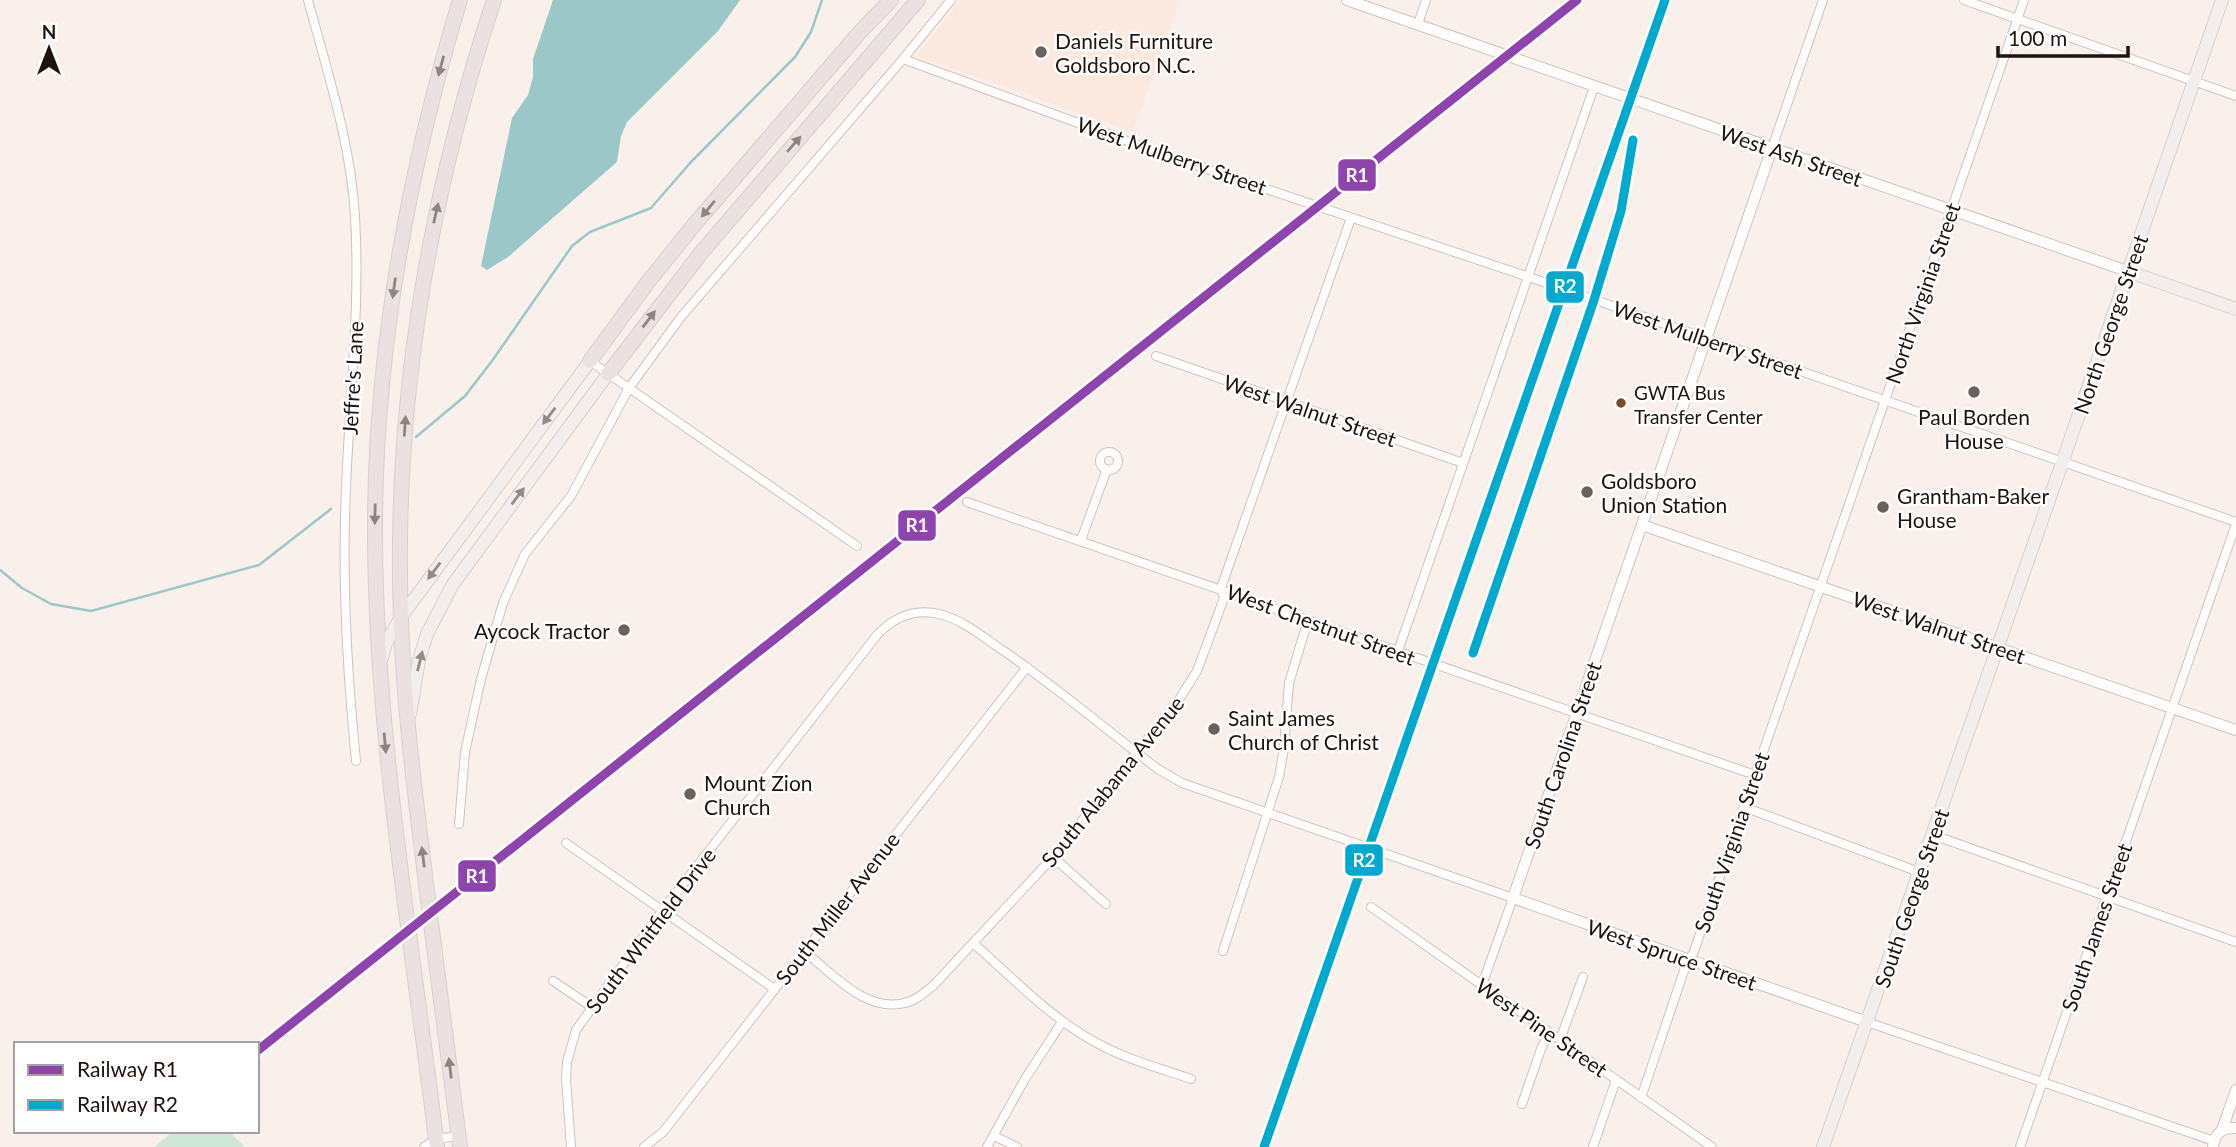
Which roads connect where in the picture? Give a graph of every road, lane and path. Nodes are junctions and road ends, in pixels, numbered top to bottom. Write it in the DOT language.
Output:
graph roads {
  1 [pos="308,0"];
  2 [pos="460,0"];
  3 [pos="494,0"];
  4 [pos="880,0"];
  5 [pos="891,0"];
  6 [pos="918,0"];
  7 [pos="951,0"];
  8 [pos="1347,0"];
  9 [pos="1426,0"];
  10 [pos="1823,0"];
  11 [pos="1964,0"];
  12 [pos="2024,0"];
  13 [pos="2221,0"];
  14 [pos="2018,18"];
  15 [pos="1418,24"];
  16 [pos="860,32"];
  17 [pos="903,59"];
  18 [pos="2193,80"];
  19 [pos="1594,87"];
  20 [pos="2236,96"];
  21 [pos="1772,148"];
  22 [pos="1951,210"];
  23 [pos="1350,218"];
  24 [pos="2127,271"];
  25 [pos="1529,277"];
  26 [pos="2236,309"];
  27 [pos="1706,339"];
  28 [pos="1156,356"];
  29 [pos="590,361"];
  30 [pos="608,374"];
  31 [pos="629,388"];
  32 [pos="1884,400"];
  33 [pos="1285,402"];
  34 [pos="1463,463"];
  35 [pos="2062,463"];
  36 [pos="1107,469"];
  37 [pos="967,502"];
  38 [pos="2236,523"];
  39 [pos="1642,525"];
  40 [pos="1081,540"];
  41 [pos="857,546"];
  42 [pos="1820,586"];
  43 [pos="1221,588"];
  44 [pos="908,614"];
  45 [pos="401,617"];
  46 [pos="1308,620"];
  47 [pos="1998,648"];
  48 [pos="1398,652"];
  49 [pos="1027,667"];
  50 [pos="380,675"];
  51 [pos="2172,708"];
  52 [pos="1576,712"];
  53 [pos="408,728"];
  54 [pos="2236,730"];
  55 [pos="1138,754"];
  56 [pos="356,761"];
  57 [pos="1755,775"];
  58 [pos="1744,807"];
  59 [pos="1268,814"];
  60 [pos="459,824"];
  61 [pos="1933,835"];
  62 [pos="566,843"];
  63 [pos="1053,857"];
  64 [pos="1920,872"];
  65 [pos="2106,897"];
  66 [pos="1513,898"];
  67 [pos="1106,904"];
  68 [pos="1371,907"];
  69 [pos="662,911"];
  70 [pos="2236,942"];
  71 [pos="973,943"];
  72 [pos="804,951"];
  73 [pos="1223,951"];
  74 [pos="1688,959"];
  75 [pos="1583,977"];
  76 [pos="553,981"];
  77 [pos="1482,985"];
  78 [pos="773,988"];
  79 [pos="592,1007"];
  80 [pos="1062,1021"];
  81 [pos="1867,1022"];
  82 [pos="1549,1032"];
  83 [pos="1560,1040"];
  84 [pos="1191,1079"];
  85 [pos="1616,1080"];
  86 [pos="2042,1082"];
  87 [pos="2236,1090"];
  88 [pos="1641,1097"];
  89 [pos="1522,1104"];
  90 [pos="2236,1128"];
  91 [pos="2222,1130"];
  92 [pos="994,1136"];
  93 [pos="459,1141"];
  94 [pos="433,1144"];
  95 [pos="2213,1144"];
  96 [pos="571,1147"];
  97 [pos="644,1147"];
  98 [pos="987,1147"];
  99 [pos="1017,1147"];
  100 [pos="1593,1147"];
  101 [pos="1712,1147"];
  102 [pos="1823,1147"];
  103 [pos="2020,1147"];
  1 -- 56 [label="street, Jeffre's Lane"];
  2 -- 50 [label="highway, one-way"];
  45 -- 3 [label="highway, one-way"];
  4 -- 16 [label="highway"];
  5 -- 16 [label="highway"];
  30 -- 6 [label="highway, one-way"];
  7 -- 17 [label="street"];
  8 -- 15 [label="street, West Ash Street"];
  9 -- 15 [label="street"];
  10 -- 21 [label="street"];
  11 -- 14 [label="street"];
  12 -- 14 [label="street, North Virginia Street"];
  13 -- 18 [label="main road, North George Street"];
  14 -- 18 [label="street"];
  14 -- 22 [label="street, North Virginia Street"];
  15 -- 19 [label="street, West Ash Street"];
  16 -- 29 [label="highway, one-way"];
  17 -- 23 [label="street, West Mulberry Street"];
  17 -- 31 [label="street"];
  18 -- 20 [label="street"];
  18 -- 24 [label="main road, North George Street"];
  19 -- 21 [label="street, West Ash Street"];
  19 -- 25 [label="street"];
  21 -- 22 [label="street, West Ash Street"];
  21 -- 27 [label="street, South Carolina Street"];
  22 -- 24 [label="street, West Ash Street"];
  22 -- 32 [label="street, North Virginia Street"];
  23 -- 25 [label="street, West Mulberry Street"];
  23 -- 33 [label="street, South Alabama Avenue"];
  24 -- 26 [label="main road, West Ash Street"];
  24 -- 35 [label="main road, North George Street"];
  25 -- 27 [label="street, West Mulberry Street"];
  25 -- 34 [label="street"];
  27 -- 32 [label="street, West Mulberry Street"];
  27 -- 39 [label="street, South Carolina Street"];
  28 -- 33 [label="street, West Walnut Street"];
  29 -- 30 [label="street"];
  29 -- 45 [label="main road, one-way"];
  30 -- 31 [label="street"];
  53 -- 30 [label="main road, one-way"];
  31 -- 41 [label="street"];
  31 -- 60 [label="street"];
  32 -- 35 [label="street, West Mulberry Street"];
  32 -- 42 [label="street, North Virginia Street"];
  33 -- 34 [label="street, West Walnut Street"];
  33 -- 43 [label="street, South Alabama Avenue"];
  34 -- 48 [label="street"];
  35 -- 38 [label="street, West Mulberry Street"];
  35 -- 47 [label="main road, North George Street"];
  36 -- 40 [label="street"];
  37 -- 40 [label="street, West Chestnut Street"];
  38 -- 51 [label="street, South James Street"];
  39 -- 42 [label="street, West Walnut Street"];
  39 -- 52 [label="street, South Carolina Street"];
  40 -- 43 [label="street, West Chestnut Street"];
  42 -- 47 [label="street, West Walnut Street"];
  42 -- 57 [label="street, South Virginia Street"];
  43 -- 46 [label="street, West Chestnut Street"];
  43 -- 55 [label="street, South Alabama Avenue"];
  44 -- 49 [label="street, West Spruce Street"];
  44 -- 69 [label="street, South Whitfield Drive"];
  45 -- 50 [label="main road"];
  45 -- 53 [label="highway"];
  46 -- 48 [label="street, West Chestnut Street"];
  46 -- 59 [label="street"];
  47 -- 51 [label="street, West Walnut Street"];
  47 -- 61 [label="main road, South George Street"];
  48 -- 52 [label="street, West Chestnut Street"];
  49 -- 55 [label="street, West Spruce Street"];
  49 -- 72 [label="street, South Miller Avenue"];
  50 -- 94 [label="highway, one-way"];
  51 -- 54 [label="street, West Walnut Street"];
  51 -- 65 [label="street, South James Street"];
  52 -- 57 [label="street, West Chestnut Street"];
  52 -- 66 [label="street, South Carolina Street"];
  93 -- 53 [label="highway, one-way"];
  55 -- 59 [label="street, West Spruce Street"];
  55 -- 63 [label="street, South Alabama Avenue"];
  57 -- 58 [label="street, South Virginia Street"];
  58 -- 64 [label="street"];
  58 -- 74 [label="street, South Virginia Street"];
  59 -- 66 [label="street, West Spruce Street"];
  59 -- 73 [label="street"];
  61 -- 64 [label="main road, South George Street"];
  61 -- 65 [label="street"];
  62 -- 69 [label="street"];
  63 -- 67 [label="street"];
  63 -- 71 [label="street, South Alabama Avenue"];
  64 -- 81 [label="main road, South George Street"];
  65 -- 70 [label="street"];
  65 -- 86 [label="street, South James Street"];
  66 -- 74 [label="street, West Spruce Street"];
  66 -- 77 [label="street, South Carolina Street"];
  68 -- 77 [label="street, West Pine Street"];
  69 -- 78 [label="street"];
  69 -- 79 [label="street, South Whitfield Drive"];
  71 -- 72 [label="street, South Alabama Avenue"];
  71 -- 80 [label="street"];
  72 -- 78 [label="street, South Miller Avenue"];
  74 -- 81 [label="street, West Spruce Street"];
  74 -- 88 [label="street, South Virginia Street"];
  75 -- 83 [label="street"];
  76 -- 79 [label="street"];
  77 -- 82 [label="street, West Pine Street"];
  78 -- 97 [label="street, South Miller Avenue"];
  79 -- 96 [label="street, South Whitfield Drive"];
  80 -- 84 [label="street"];
  80 -- 92 [label="street"];
  81 -- 86 [label="street, West Spruce Street"];
  81 -- 102 [label="main road, South George Street"];
  82 -- 83 [label="street, West Pine Street"];
  82 -- 89 [label="street"];
  83 -- 85 [label="street, West Pine Street"];
  85 -- 88 [label="street, West Pine Street"];
  85 -- 100 [label="street"];
  86 -- 95 [label="street, West Spruce Street"];
  86 -- 103 [label="street, South James Street"];
  87 -- 91 [label="street"];
  88 -- 101 [label="street, West Pine Street"];
  90 -- 91 [label="street"];
  91 -- 95 [label="street"];
  92 -- 98 [label="street"];
  92 -- 99 [label="street"];
  93 -- 94 [label="street"];
}
